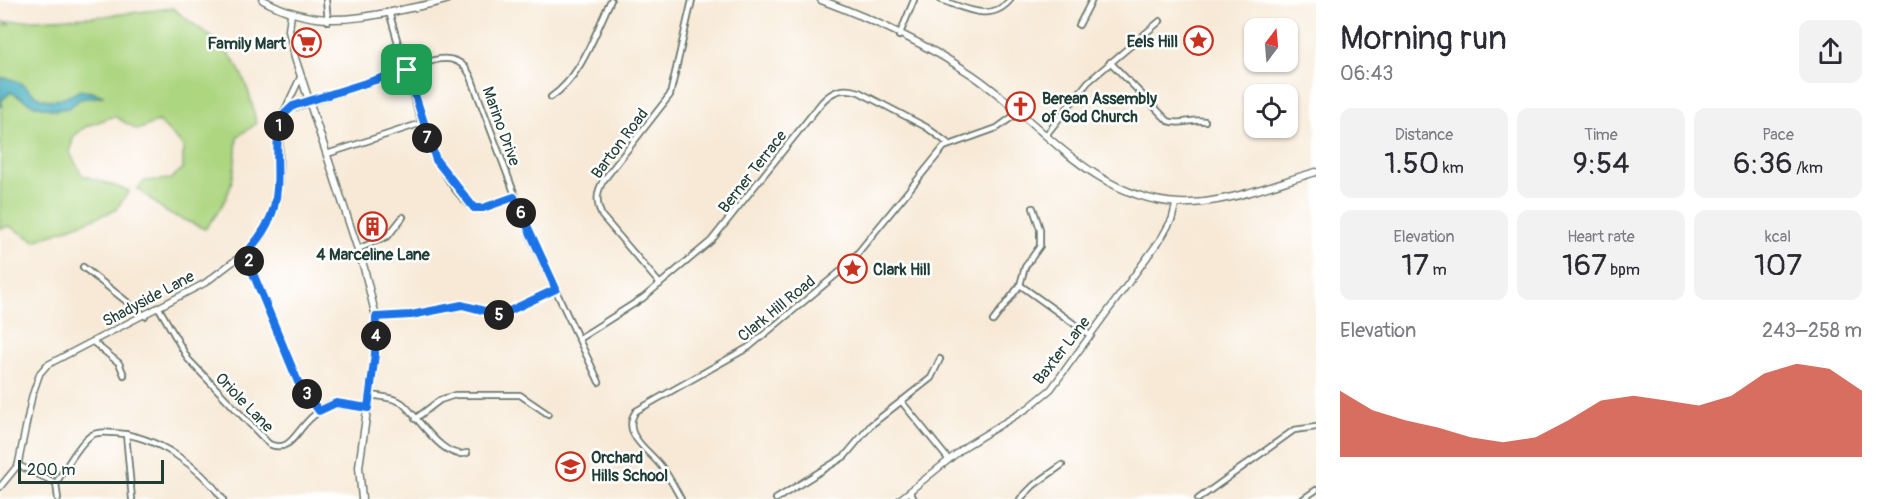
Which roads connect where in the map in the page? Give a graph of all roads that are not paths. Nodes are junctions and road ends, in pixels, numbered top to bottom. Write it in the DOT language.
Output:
graph roads {
  1 [pos="263,0"];
  2 [pos="326,0"];
  3 [pos="446,0"];
  4 [pos="611,0"];
  5 [pos="692,0"];
  6 [pos="821,0"];
  7 [pos="914,0"];
  8 [pos="941,0"];
  9 [pos="1010,0"];
  10 [pos="1092,0"];
  11 [pos="389,12"];
  12 [pos="291,14"];
  13 [pos="328,21"];
  14 [pos="1160,21"];
  15 [pos="1078,25"];
  16 [pos="899,36"];
  17 [pos="1110,62"];
  18 [pos="407,70"];
  19 [pos="301,76"];
  20 [pos="551,97"];
  21 [pos="309,101"];
  22 [pos="1019,112"];
  23 [pos="281,115"];
  24 [pos="1205,121"];
  25 [pos="422,123"];
  26 [pos="1046,135"];
  27 [pos="949,144"];
  28 [pos="327,154"];
  29 [pos="1316,172"];
  30 [pos="514,197"];
  31 [pos="1176,202"];
  32 [pos="1033,208"];
  33 [pos="403,217"];
  34 [pos="358,249"];
  35 [pos="245,254"];
  36 [pos="83,267"];
  37 [pos="660,284"];
  38 [pos="1020,285"];
  39 [pos="556,289"];
  40 [pos="159,308"];
  41 [pos="145,316"];
  42 [pos="376,317"];
  43 [pos="993,321"];
  44 [pos="1090,336"];
  45 [pos="580,338"];
  46 [pos="93,342"];
  47 [pos="940,359"];
  48 [pos="124,375"];
  49 [pos="599,382"];
  50 [pos="370,395"];
  51 [pos="901,401"];
  52 [pos="368,408"];
  53 [pos="319,411"];
  54 [pos="548,414"];
  55 [pos="416,419"];
  56 [pos="1316,427"];
  57 [pos="126,434"];
  58 [pos="468,453"];
  59 [pos="950,460"];
  60 [pos="18,465"];
  61 [pos="1062,465"];
  62 [pos="56,483"];
  63 [pos="0,487"];
  64 [pos="1316,490"];
  65 [pos="910,492"];
  66 [pos="58,499"];
  67 [pos="132,499"];
  68 [pos="223,499"];
  69 [pos="362,499"];
  70 [pos="681,499"];
  71 [pos="776,499"];
  72 [pos="900,499"];
  73 [pos="914,499"];
  74 [pos="1020,499"];
  75 [pos="1198,499"];
  76 [pos="1303,499"];
  1 -- 12 [label="main road"];
  2 -- 13 [label="street"];
  3 -- 11 [label="main road"];
  4 -- 20 [label="street"];
  5 -- 37 [label="street, Barton Road"];
  6 -- 16 [label="main road"];
  7 -- 16 [label="street"];
  8 -- 9 [label="street"];
  10 -- 15 [label="street"];
  11 -- 13 [label="main road"];
  11 -- 18 [label="street"];
  12 -- 13 [label="main road"];
  12 -- 19 [label="main road"];
  14 -- 17 [label="street"];
  16 -- 22 [label="main road"];
  17 -- 24 [label="street"];
  17 -- 26 [label="street"];
  18 -- 21 [label="street, Marino Drive"];
  18 -- 25 [label="street"];
  18 -- 30 [label="street, Marino Drive"];
  19 -- 21 [label="main road"];
  19 -- 23 [label="street, Shadyside Lane"];
  21 -- 23 [label="street"];
  21 -- 28 [label="main road"];
  22 -- 26 [label="main road"];
  22 -- 27 [label="street, Clark Hill Road"];
  23 -- 35 [label="street, Shadyside Lane"];
  25 -- 28 [label="street"];
  25 -- 30 [label="street"];
  26 -- 31 [label="main road"];
  27 -- 37 [label="street, Berner Terrace"];
  27 -- 70 [label="street, Clark Hill Road"];
  28 -- 34 [label="main road"];
  29 -- 31 [label="main road"];
  30 -- 39 [label="street, Marino Drive"];
  31 -- 44 [label="street, Baxter Lane"];
  32 -- 38 [label="street"];
  33 -- 34 [label="street"];
  34 -- 42 [label="main road"];
  35 -- 40 [label="street, Shadyside Lane"];
  35 -- 53 [label="street"];
  36 -- 41 [label="street"];
  37 -- 45 [label="street, Berner Terrace"];
  38 -- 43 [label="street"];
  38 -- 44 [label="street"];
  39 -- 42 [label="street"];
  39 -- 45 [label="street, Marino Drive"];
  40 -- 41 [label="street, Shadyside Lane"];
  40 -- 53 [label="street, Oriole Lane"];
  41 -- 46 [label="street, Shadyside Lane"];
  42 -- 50 [label="main road"];
  44 -- 59 [label="street, Baxter Lane"];
  45 -- 49 [label="street, Marino Drive"];
  46 -- 48 [label="street"];
  46 -- 60 [label="street, Shadyside Lane"];
  47 -- 51 [label="street"];
  50 -- 52 [label="main road"];
  50 -- 55 [label="street"];
  51 -- 59 [label="street"];
  51 -- 71 [label="street"];
  52 -- 53 [label="street"];
  52 -- 69 [label="main road"];
  54 -- 55 [label="street"];
  55 -- 58 [label="street"];
  56 -- 75 [label="street"];
  57 -- 62 [label="street"];
  57 -- 67 [label="street"];
  57 -- 68 [label="street"];
  59 -- 65 [label="street, Baxter Lane"];
  60 -- 62 [label="street"];
  60 -- 63 [label="street, Shadyside Lane"];
  61 -- 74 [label="street"];
  62 -- 66 [label="street"];
  64 -- 76 [label="street"];
  65 -- 72 [label="street, Baxter Lane"];
  65 -- 73 [label="street"];
}
